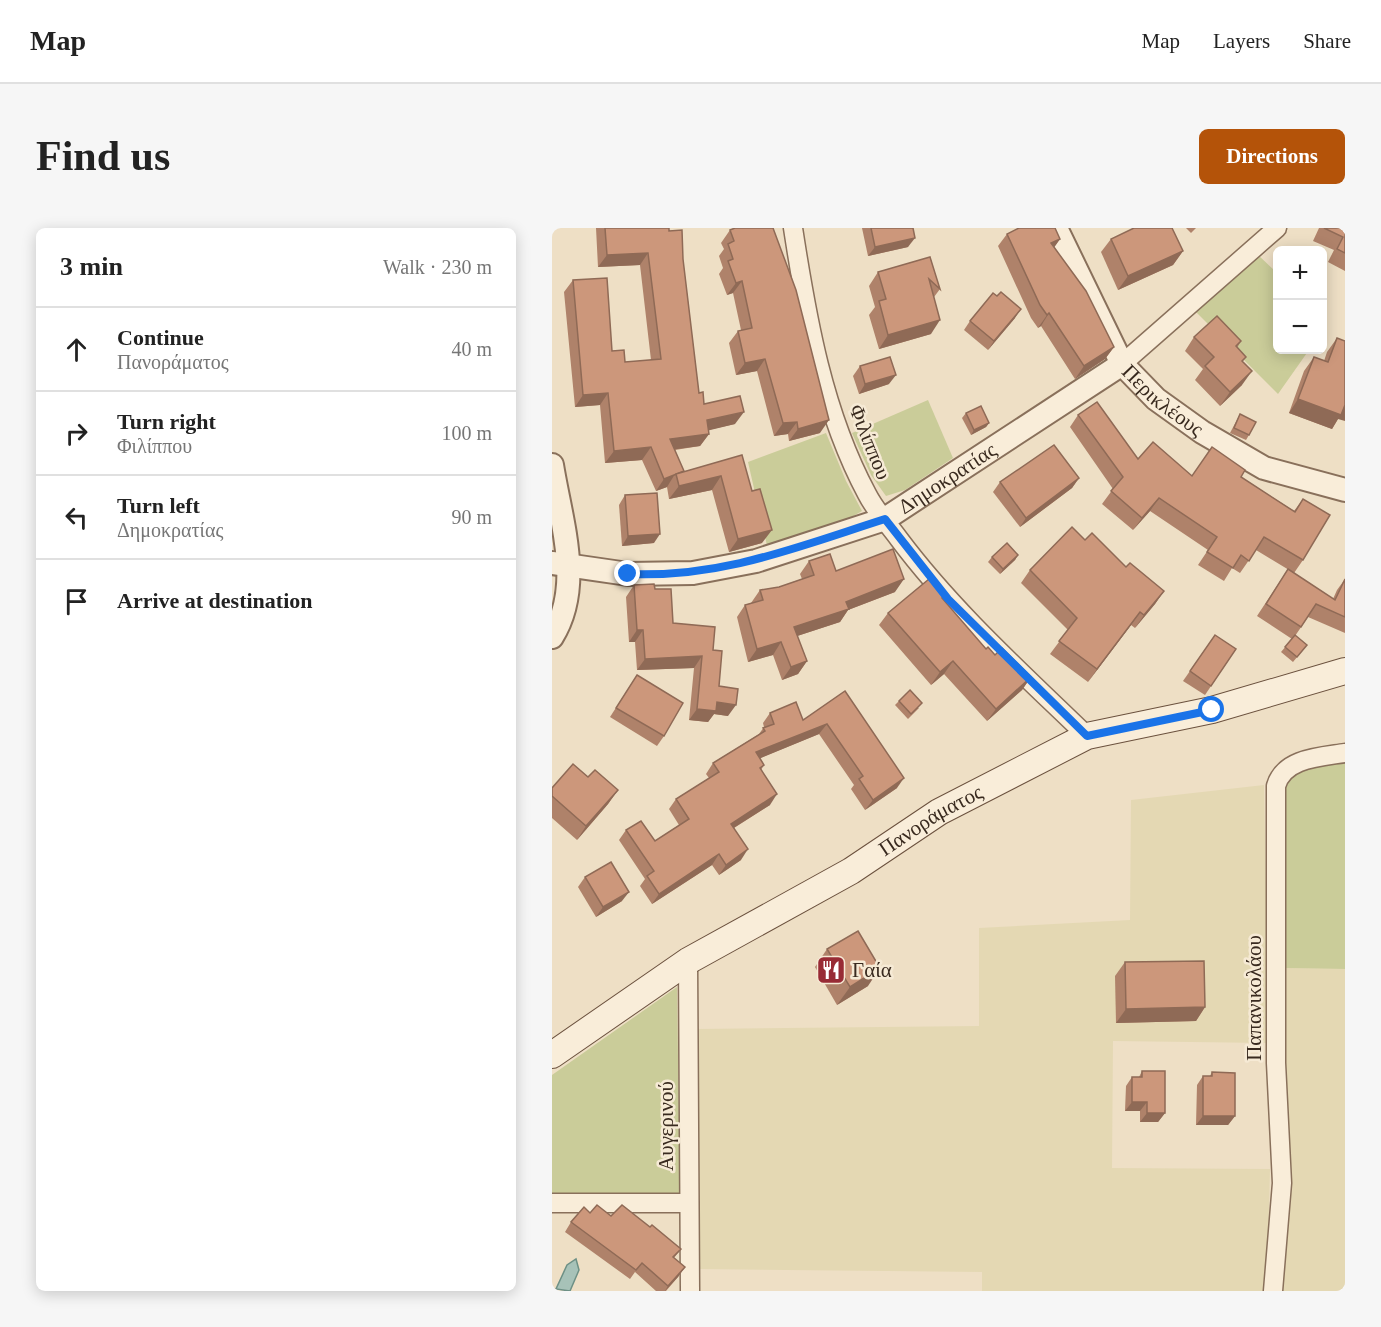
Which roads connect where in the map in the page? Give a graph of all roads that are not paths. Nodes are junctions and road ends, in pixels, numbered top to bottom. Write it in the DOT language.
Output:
graph roads {
  1 [pos="793,228"];
  2 [pos="1056,228"];
  3 [pos="1277,228"];
  4 [pos="1122,364"];
  5 [pos="552,465"];
  6 [pos="1345,490"];
  7 [pos="885,519"];
  8 [pos="560,565"];
  9 [pos="552,637"];
  10 [pos="1345,671"];
  11 [pos="1087,736"];
  12 [pos="1345,753"];
  13 [pos="688,961"];
  14 [pos="552,1055"];
  15 [pos="552,1203"];
  16 [pos="689,1203"];
  17 [pos="690,1291"];
  18 [pos="1273,1291"];
  1 -- 7 [label="street, Φιλίππου"];
  2 -- 4 [label="street, Περικλέους"];
  3 -- 4 [label="street, Δημοκρατίας"];
  4 -- 6 [label="street, Περικλέους"];
  4 -- 7 [label="street, Δημοκρατίας"];
  5 -- 8 [label="street"];
  7 -- 8 [label="street, Δημοκρατίας"];
  7 -- 11 [label="street, Φιλίππου"];
  8 -- 9 [label="street"];
  10 -- 11 [label="main road, Πανοράματος"];
  11 -- 13 [label="main road, Πανοράματος"];
  12 -- 18 [label="street, Παπανικολάου"];
  13 -- 14 [label="main road, Πανοράματος"];
  13 -- 16 [label="street, Αυγερινού"];
  15 -- 16 [label="street"];
  16 -- 17 [label="street, Αυγερινού"];
}
